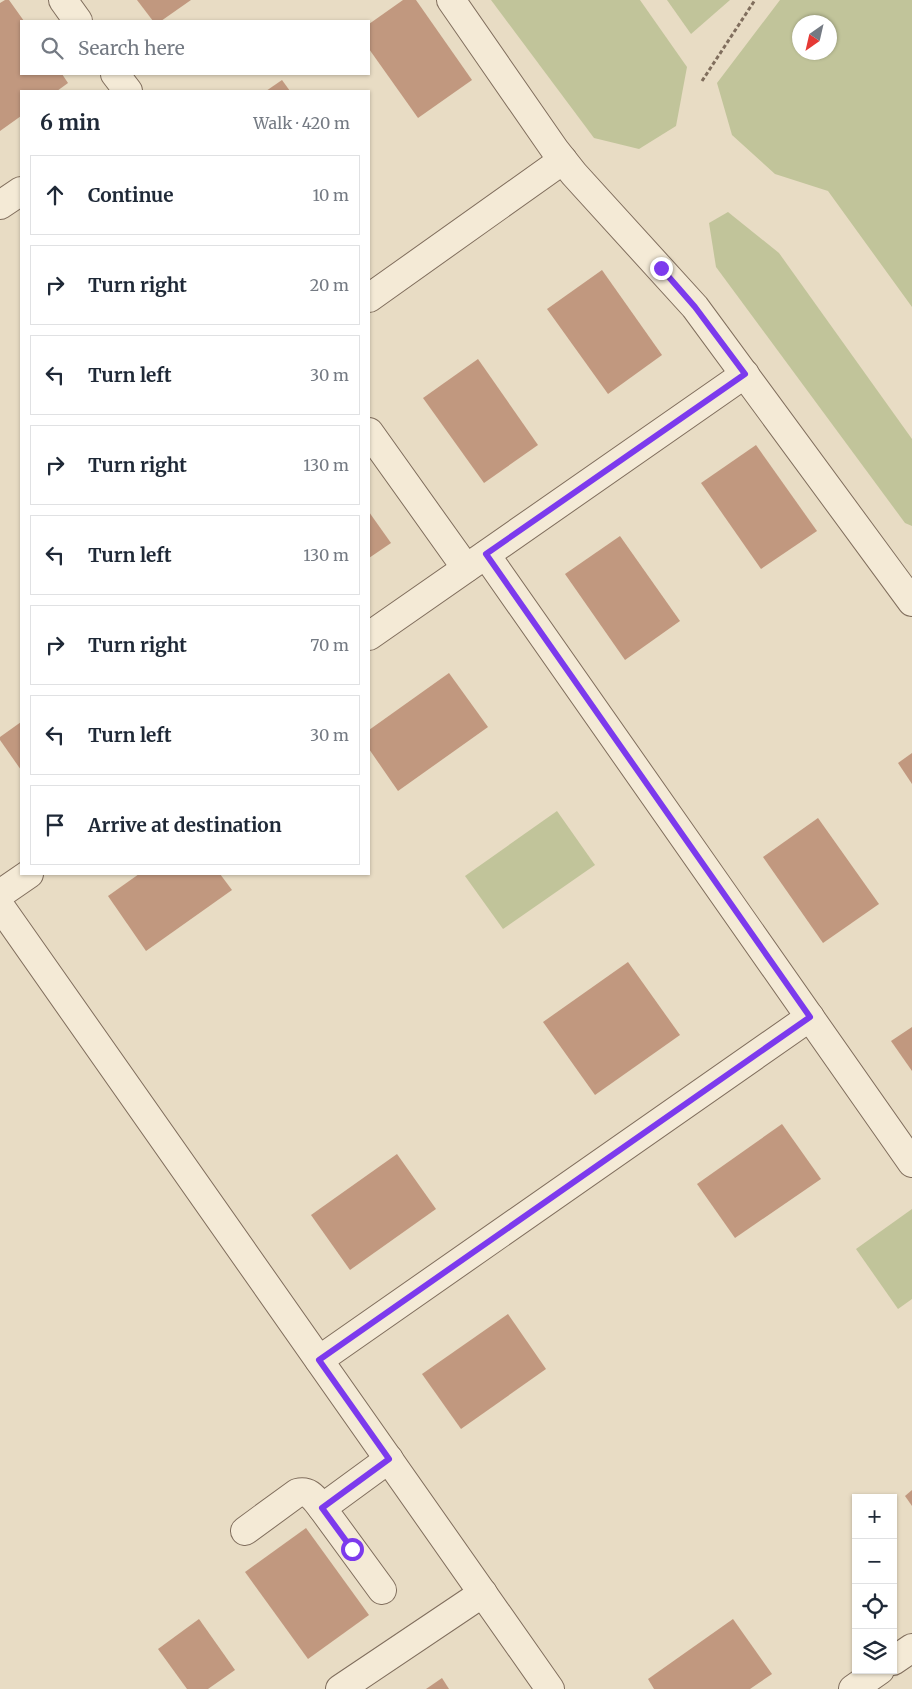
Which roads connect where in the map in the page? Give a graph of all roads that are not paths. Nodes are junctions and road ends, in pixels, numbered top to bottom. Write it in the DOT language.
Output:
graph roads {
  1 [pos="63,0"];
  2 [pos="451,0"];
  3 [pos="77,20"];
  4 [pos="116,75"];
  5 [pos="127,90"];
  6 [pos="564,160"];
  7 [pos="20,192"];
  8 [pos="0,205"];
  9 [pos="370,297"];
  10 [pos="745,374"];
  11 [pos="370,433"];
  12 [pos="476,562"];
  13 [pos="912,602"];
  14 [pos="370,635"];
  15 [pos="28,875"];
  16 [pos="0,894"];
  17 [pos="0,906"];
  18 [pos="810,1017"];
  19 [pos="912,1163"];
  20 [pos="319,1360"];
  21 [pos="389,1459"];
  22 [pos="322,1508"];
  23 [pos="245,1531"];
  24 [pos="382,1590"];
  25 [pos="483,1593"];
  26 [pos="912,1648"];
  27 [pos="897,1658"];
  28 [pos="874,1674"];
  29 [pos="340,1689"];
  30 [pos="550,1689"];
  31 [pos="853,1689"];
  1 -- 3 [label="street"];
  2 -- 6 [label="street"];
  4 -- 5 [label="street"];
  6 -- 9 [label="street"];
  6 -- 10 [label="street"];
  7 -- 8 [label="street"];
  10 -- 12 [label="street"];
  10 -- 13 [label="street"];
  11 -- 12 [label="street"];
  12 -- 14 [label="street"];
  12 -- 18 [label="street"];
  15 -- 16 [label="street"];
  17 -- 20 [label="street"];
  18 -- 19 [label="street"];
  18 -- 20 [label="street"];
  20 -- 21 [label="street"];
  21 -- 22 [label="street"];
  21 -- 25 [label="street"];
  22 -- 23 [label="street"];
  22 -- 24 [label="street"];
  25 -- 29 [label="street"];
  25 -- 30 [label="street"];
  26 -- 27 [label="street"];
  28 -- 31 [label="street"];
}
